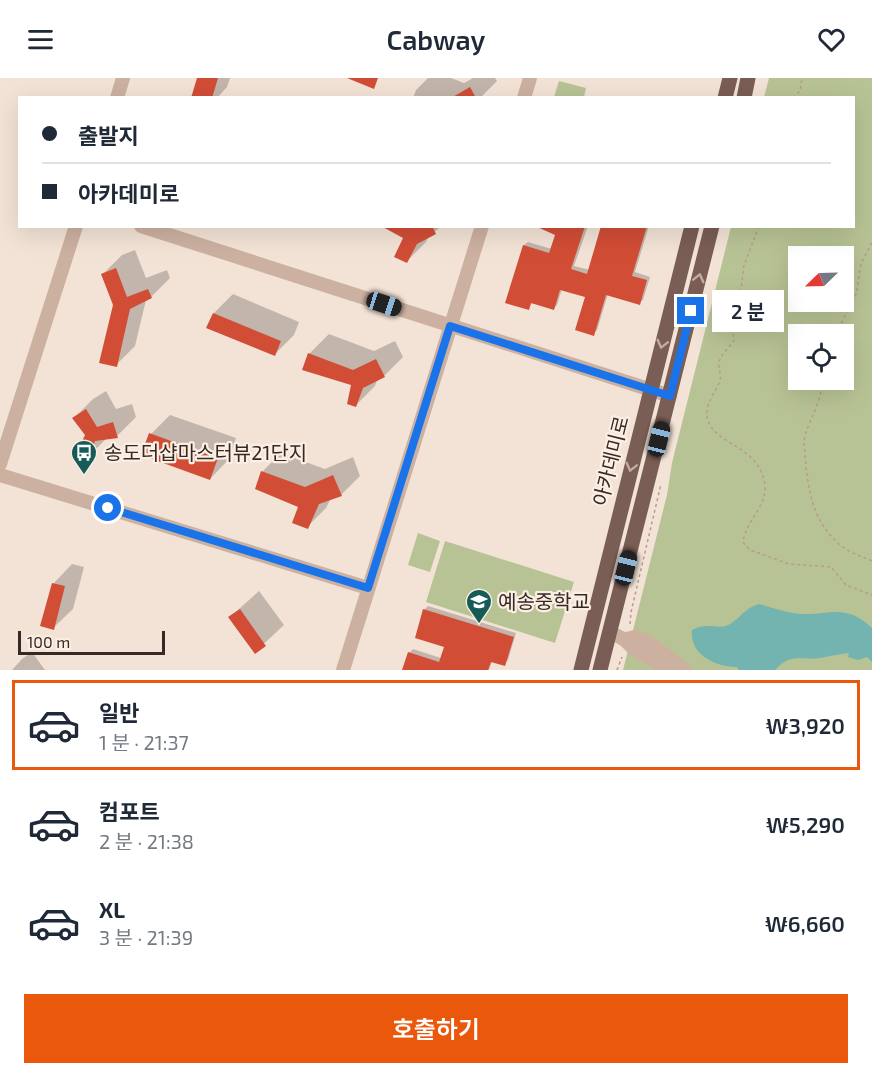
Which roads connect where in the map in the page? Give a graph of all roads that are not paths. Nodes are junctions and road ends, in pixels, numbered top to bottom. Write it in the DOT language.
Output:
graph roads {
  1 [pos="123,78"];
  2 [pos="530,78"];
  3 [pos="730,78"];
  4 [pos="748,78"];
  5 [pos="118,96"];
  6 [pos="525,96"];
  7 [pos="726,96"];
  8 [pos="744,96"];
  9 [pos="75,228"];
  10 [pos="147,228"];
  11 [pos="481,228"];
  12 [pos="691,228"];
  13 [pos="712,228"];
  14 [pos="450,326"];
  15 [pos="650,390"];
  16 [pos="670,396"];
  17 [pos="0,464"];
  18 [pos="0,475"];
  19 [pos="368,588"];
  20 [pos="610,633"];
  21 [pos="626,639"];
  22 [pos="343,670"];
  23 [pos="581,670"];
  24 [pos="600,670"];
  25 [pos="664,670"];
  26 [pos="685,670"];
  1 -- 5 [label="street"];
  2 -- 6 [label="street"];
  3 -- 7 [label="main road"];
  4 -- 8 [label="main road"];
  9 -- 17 [label="street"];
  10 -- 14 [label="street"];
  11 -- 14 [label="street"];
  12 -- 15 [label="main road, 아카데미로, one-way"];
  16 -- 13 [label="main road, 아카데미로, one-way"];
  14 -- 15 [label="street"];
  14 -- 19 [label="street"];
  15 -- 16 [label="street"];
  15 -- 23 [label="main road, 아카데미로, one-way"];
  16 -- 20 [label="main road, 아카데미로"];
  18 -- 19 [label="street"];
  19 -- 22 [label="street"];
  20 -- 21 [label="street"];
  20 -- 24 [label="main road, 아카데미로"];
  21 -- 25 [label="street"];
  21 -- 26 [label="street"];
}
